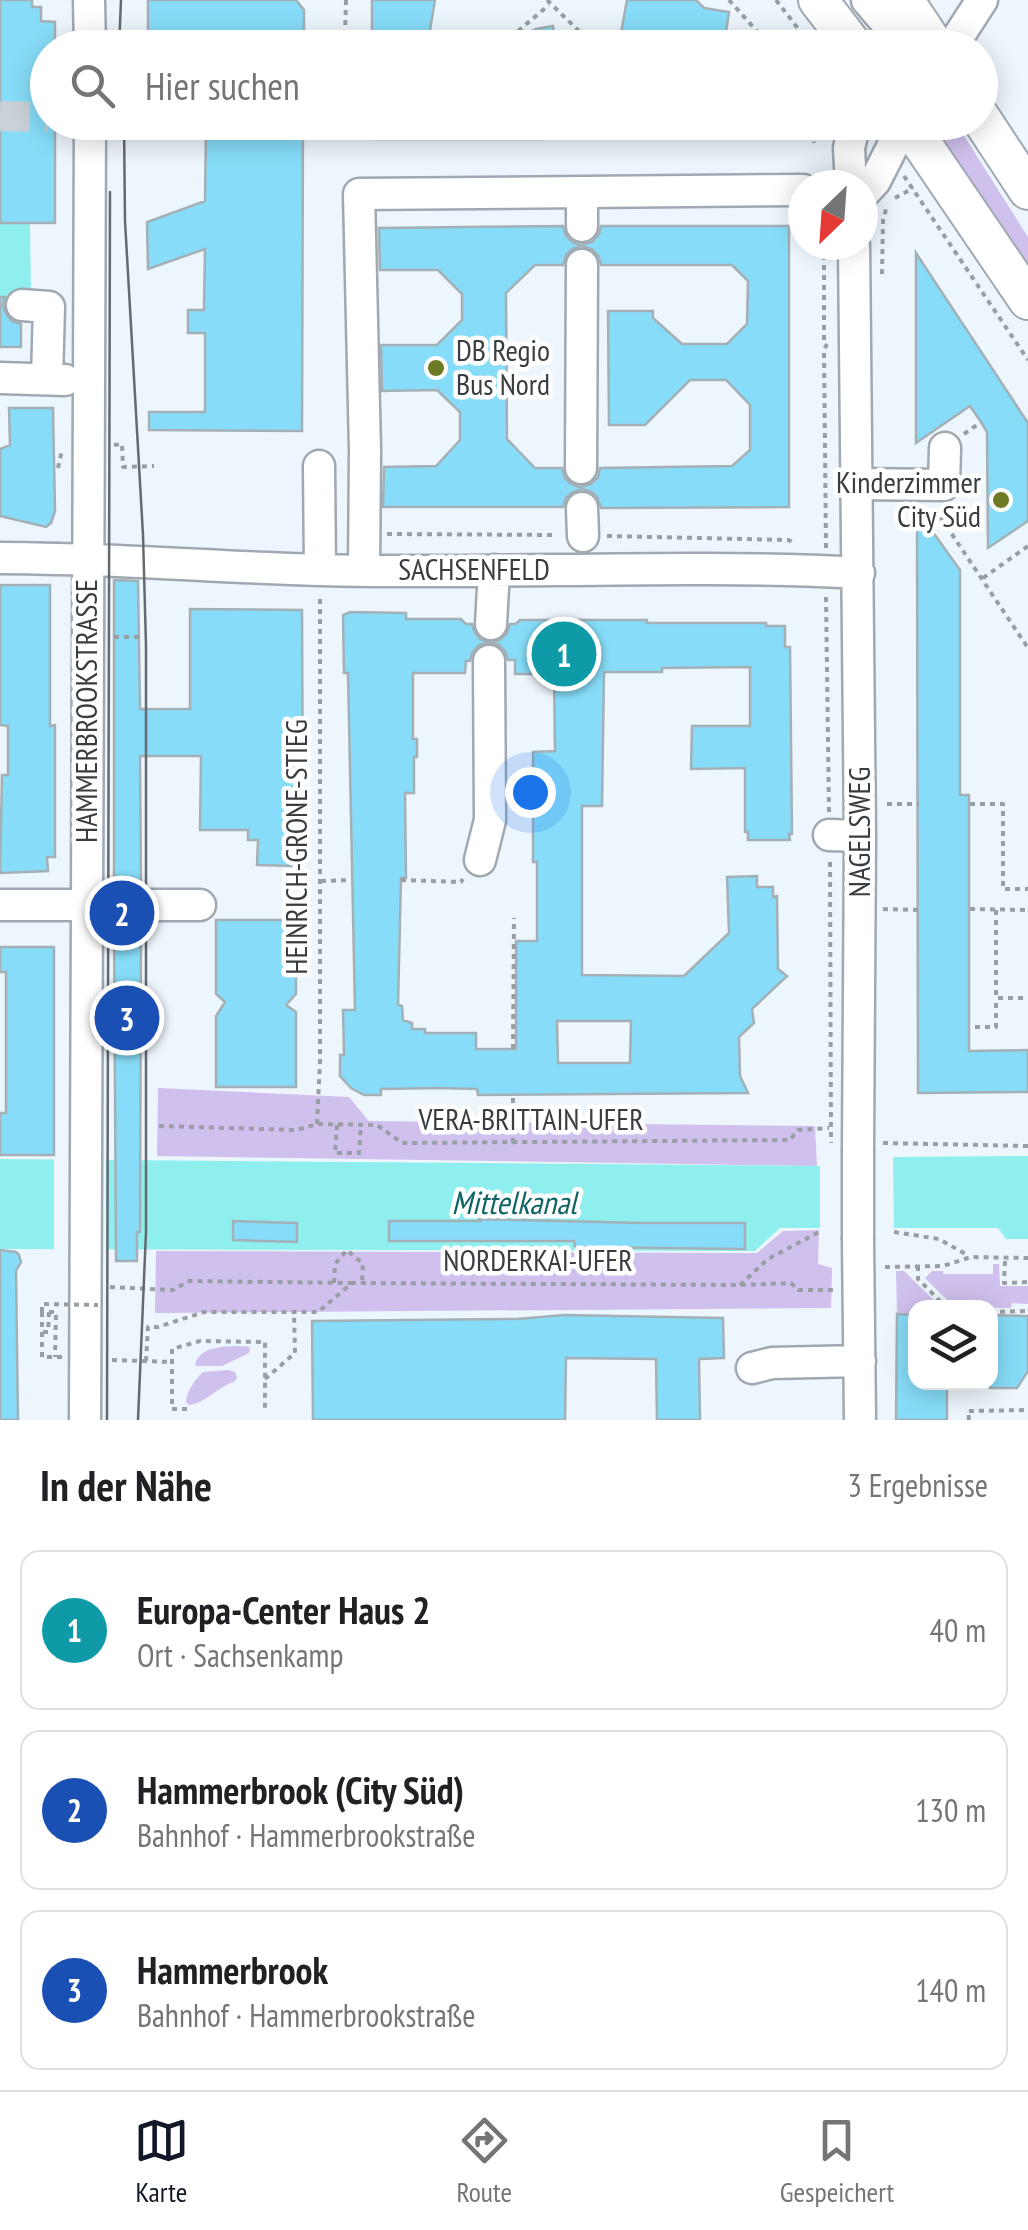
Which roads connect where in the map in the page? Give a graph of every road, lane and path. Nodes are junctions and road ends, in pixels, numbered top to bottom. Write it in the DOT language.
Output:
graph roads {
  1 [pos="89,0"];
  2 [pos="346,0"];
  3 [pos="729,0"];
  4 [pos="776,0"];
  5 [pos="818,0"];
  6 [pos="982,0"];
  7 [pos="549,2"];
  8 [pos="879,2"];
  9 [pos="90,30"];
  10 [pos="344,30"];
  11 [pos="519,30"];
  12 [pos="578,30"];
  13 [pos="756,30"];
  14 [pos="799,30"];
  15 [pos="841,30"];
  16 [pos="869,30"];
  17 [pos="896,30"];
  18 [pos="914,30"];
  19 [pos="963,30"];
  20 [pos="90,140"];
  21 [pos="813,140"];
  22 [pos="852,140"];
  23 [pos="897,140"];
  24 [pos="903,140"];
  25 [pos="907,140"];
  26 [pos="814,143"];
  27 [pos="1015,150"];
  28 [pos="851,170"];
  29 [pos="878,177"];
  30 [pos="922,181"];
  31 [pos="912,189"];
  32 [pos="788,190"];
  33 [pos="1028,190"];
  34 [pos="582,193"];
  35 [pos="582,226"];
  36 [pos="824,260"];
  37 [pos="854,260"];
  38 [pos="582,265"];
  39 [pos="882,280"];
  40 [pos="1028,300"];
  41 [pos="22,304"];
  42 [pos="856,322"];
  43 [pos="824,350"];
  44 [pos="1028,360"];
  45 [pos="0,378"];
  46 [pos="47,379"];
  47 [pos="88,381"];
  48 [pos="107,445"];
  49 [pos="62,446"];
  50 [pos="945,448"];
  51 [pos="154,466"];
  52 [pos="319,466"];
  53 [pos="58,468"];
  54 [pos="581,468"];
  55 [pos="857,484"];
  56 [pos="918,485"];
  57 [pos="1028,546"];
  58 [pos="0,558"];
  59 [pos="88,558"];
  60 [pos="320,570"];
  61 [pos="364,570"];
  62 [pos="494,570"];
  63 [pos="826,571"];
  64 [pos="859,573"];
  65 [pos="983,578"];
  66 [pos="491,624"];
  67 [pos="124,629"];
  68 [pos="114,637"];
  69 [pos="123,637"];
  70 [pos="139,637"];
  71 [pos="1028,648"];
  72 [pos="489,660"];
  73 [pos="882,804"];
  74 [pos="919,804"];
  75 [pos="970,804"];
  76 [pos="845,848"];
  77 [pos="480,860"];
  78 [pos="351,880"];
  79 [pos="400,880"];
  80 [pos="319,881"];
  81 [pos="1028,888"];
  82 [pos="0,905"];
  83 [pos="200,905"];
  84 [pos="86,906"];
  85 [pos="882,910"];
  86 [pos="918,910"];
  87 [pos="970,910"];
  88 [pos="996,910"];
  89 [pos="1028,910"];
  90 [pos="514,918"];
  91 [pos="996,998"];
  92 [pos="1028,998"];
  93 [pos="975,1027"];
  94 [pos="512,1049"];
  95 [pos="513,1095"];
  96 [pos="317,1124"];
  97 [pos="338,1124"];
  98 [pos="361,1124"];
  99 [pos="161,1126"];
  100 [pos="830,1128"];
  101 [pos="513,1143"];
  102 [pos="1028,1146"];
  103 [pos="857,1147"];
  104 [pos="818,1232"];
  105 [pos="894,1232"];
  106 [pos="970,1257"];
  107 [pos="1028,1258"];
  108 [pos="1005,1259"];
  109 [pos="918,1266"];
  110 [pos="884,1267"];
  111 [pos="1028,1282"];
  112 [pos="334,1283"];
  113 [pos="352,1283"];
  114 [pos="362,1283"];
  115 [pos="740,1285"];
  116 [pos="834,1290"];
  117 [pos="92,1295"];
  118 [pos="939,1300"];
  119 [pos="1028,1311"];
  120 [pos="294,1312"];
  121 [pos="998,1312"];
  122 [pos="42,1332"];
  123 [pos="42,1352"];
  124 [pos="70,1358"];
  125 [pos="146,1361"];
  126 [pos="860,1361"];
  127 [pos="172,1362"];
  128 [pos="752,1368"];
  129 [pos="264,1379"];
  130 [pos="265,1408"];
  131 [pos="187,1409"];
  132 [pos="1028,1410"];
  133 [pos="85,1420"];
  134 [pos="860,1420"];
  135 [pos="969,1420"];
  1 -- 9 [label="street"];
  2 -- 10 [label="path"];
  3 -- 13 [label="path"];
  4 -- 14 [label="path"];
  5 -- 15 [label="main road"];
  6 -- 19 [label="street"];
  7 -- 11 [label="path"];
  7 -- 12 [label="path"];
  8 -- 16 [label="street"];
  8 -- 17 [label="street"];
  8 -- 18 [label="main road"];
  20 -- 47 [label="street, HAMMERBROOKSTRASSE"];
  21 -- 26 [label="path"];
  22 -- 28 [label="street"];
  23 -- 29 [label="street"];
  24 -- 31 [label="path"];
  25 -- 40 [label="main road"];
  27 -- 33 [label="main road"];
  30 -- 31 [label="path"];
  31 -- 39 [label="path"];
  31 -- 44 [label="path"];
  32 -- 34 [label="street"];
  34 -- 35 [label="street"];
  34 -- 61 [label="street"];
  36 -- 43 [label="path"];
  37 -- 42 [label="street, NAGELSWEG"];
  38 -- 54 [label="street"];
  41 -- 46 [label="street"];
  42 -- 43 [label="path"];
  42 -- 55 [label="street, NAGELSWEG"];
  43 -- 63 [label="path"];
  45 -- 46 [label="street"];
  46 -- 47 [label="street"];
  47 -- 59 [label="street, HAMMERBROOKSTRASSE"];
  48 -- 51 [label="path"];
  49 -- 53 [label="path"];
  50 -- 56 [label="street"];
  52 -- 60 [label="street"];
  55 -- 56 [label="street"];
  55 -- 64 [label="street, NAGELSWEG"];
  56 -- 65 [label="path"];
  57 -- 65 [label="path"];
  58 -- 59 [label="street, SACHSENFELD"];
  59 -- 60 [label="street, SACHSENFELD"];
  59 -- 84 [label="street, HAMMERBROOKSTRASSE"];
  60 -- 61 [label="street, SACHSENFELD"];
  60 -- 80 [label="path, HEINRICH-GRONE-STIEG"];
  61 -- 62 [label="street, SACHSENFELD"];
  62 -- 63 [label="street, SACHSENFELD"];
  62 -- 66 [label="street"];
  63 -- 64 [label="street, SACHSENFELD"];
  63 -- 76 [label="path"];
  64 -- 76 [label="street, NAGELSWEG"];
  65 -- 71 [label="path"];
  67 -- 69 [label="path"];
  68 -- 69 [label="path"];
  69 -- 70 [label="path"];
  72 -- 77 [label="street"];
  73 -- 74 [label="path"];
  75 -- 81 [label="path"];
  76 -- 100 [label="path"];
  76 -- 103 [label="street, NAGELSWEG"];
  77 -- 79 [label="path"];
  78 -- 80 [label="path"];
  80 -- 96 [label="path, HEINRICH-GRONE-STIEG"];
  82 -- 84 [label="street"];
  83 -- 84 [label="street"];
  84 -- 117 [label="street, HAMMERBROOKSTRASSE"];
  85 -- 86 [label="path"];
  87 -- 88 [label="path"];
  88 -- 89 [label="path"];
  88 -- 91 [label="path"];
  90 -- 94 [label="path"];
  91 -- 92 [label="path"];
  91 -- 93 [label="path"];
  95 -- 101 [label="path"];
  96 -- 97 [label="path, VERA-BRITTAIN-UFER"];
  96 -- 99 [label="path, VERA-BRITTAIN-UFER"];
  97 -- 98 [label="path, VERA-BRITTAIN-UFER"];
  97 -- 98 [label="path"];
  98 -- 101 [label="path, VERA-BRITTAIN-UFER"];
  100 -- 101 [label="path, VERA-BRITTAIN-UFER"];
  100 -- 103 [label="path"];
  102 -- 103 [label="path"];
  103 -- 126 [label="street, NAGELSWEG, bridge"];
  104 -- 115 [label="path"];
  105 -- 106 [label="path"];
  106 -- 108 [label="path"];
  106 -- 109 [label="path"];
  107 -- 108 [label="path"];
  108 -- 111 [label="path"];
  109 -- 110 [label="path"];
  109 -- 118 [label="path"];
  112 -- 113 [label="path, NORDERKAI-UFER"];
  112 -- 114 [label="path"];
  112 -- 117 [label="path, NORDERKAI-UFER"];
  113 -- 114 [label="path, NORDERKAI-UFER"];
  113 -- 120 [label="path"];
  114 -- 115 [label="path, NORDERKAI-UFER"];
  115 -- 116 [label="path, NORDERKAI-UFER"];
  117 -- 122 [label="path, NORDERKAI-UFER, bridge"];
  117 -- 124 [label="street, HAMMERBROOKSTRASSE"];
  119 -- 121 [label="path"];
  120 -- 125 [label="path"];
  120 -- 129 [label="path"];
  122 -- 123 [label="path"];
  122 -- 124 [label="path"];
  124 -- 125 [label="path"];
  124 -- 133 [label="street, HAMMERBROOKSTRASSE"];
  125 -- 127 [label="path"];
  126 -- 128 [label="street"];
  126 -- 134 [label="street, NAGELSWEG"];
  127 -- 129 [label="path"];
  127 -- 131 [label="path"];
  129 -- 130 [label="path"];
  132 -- 135 [label="path"];
}
